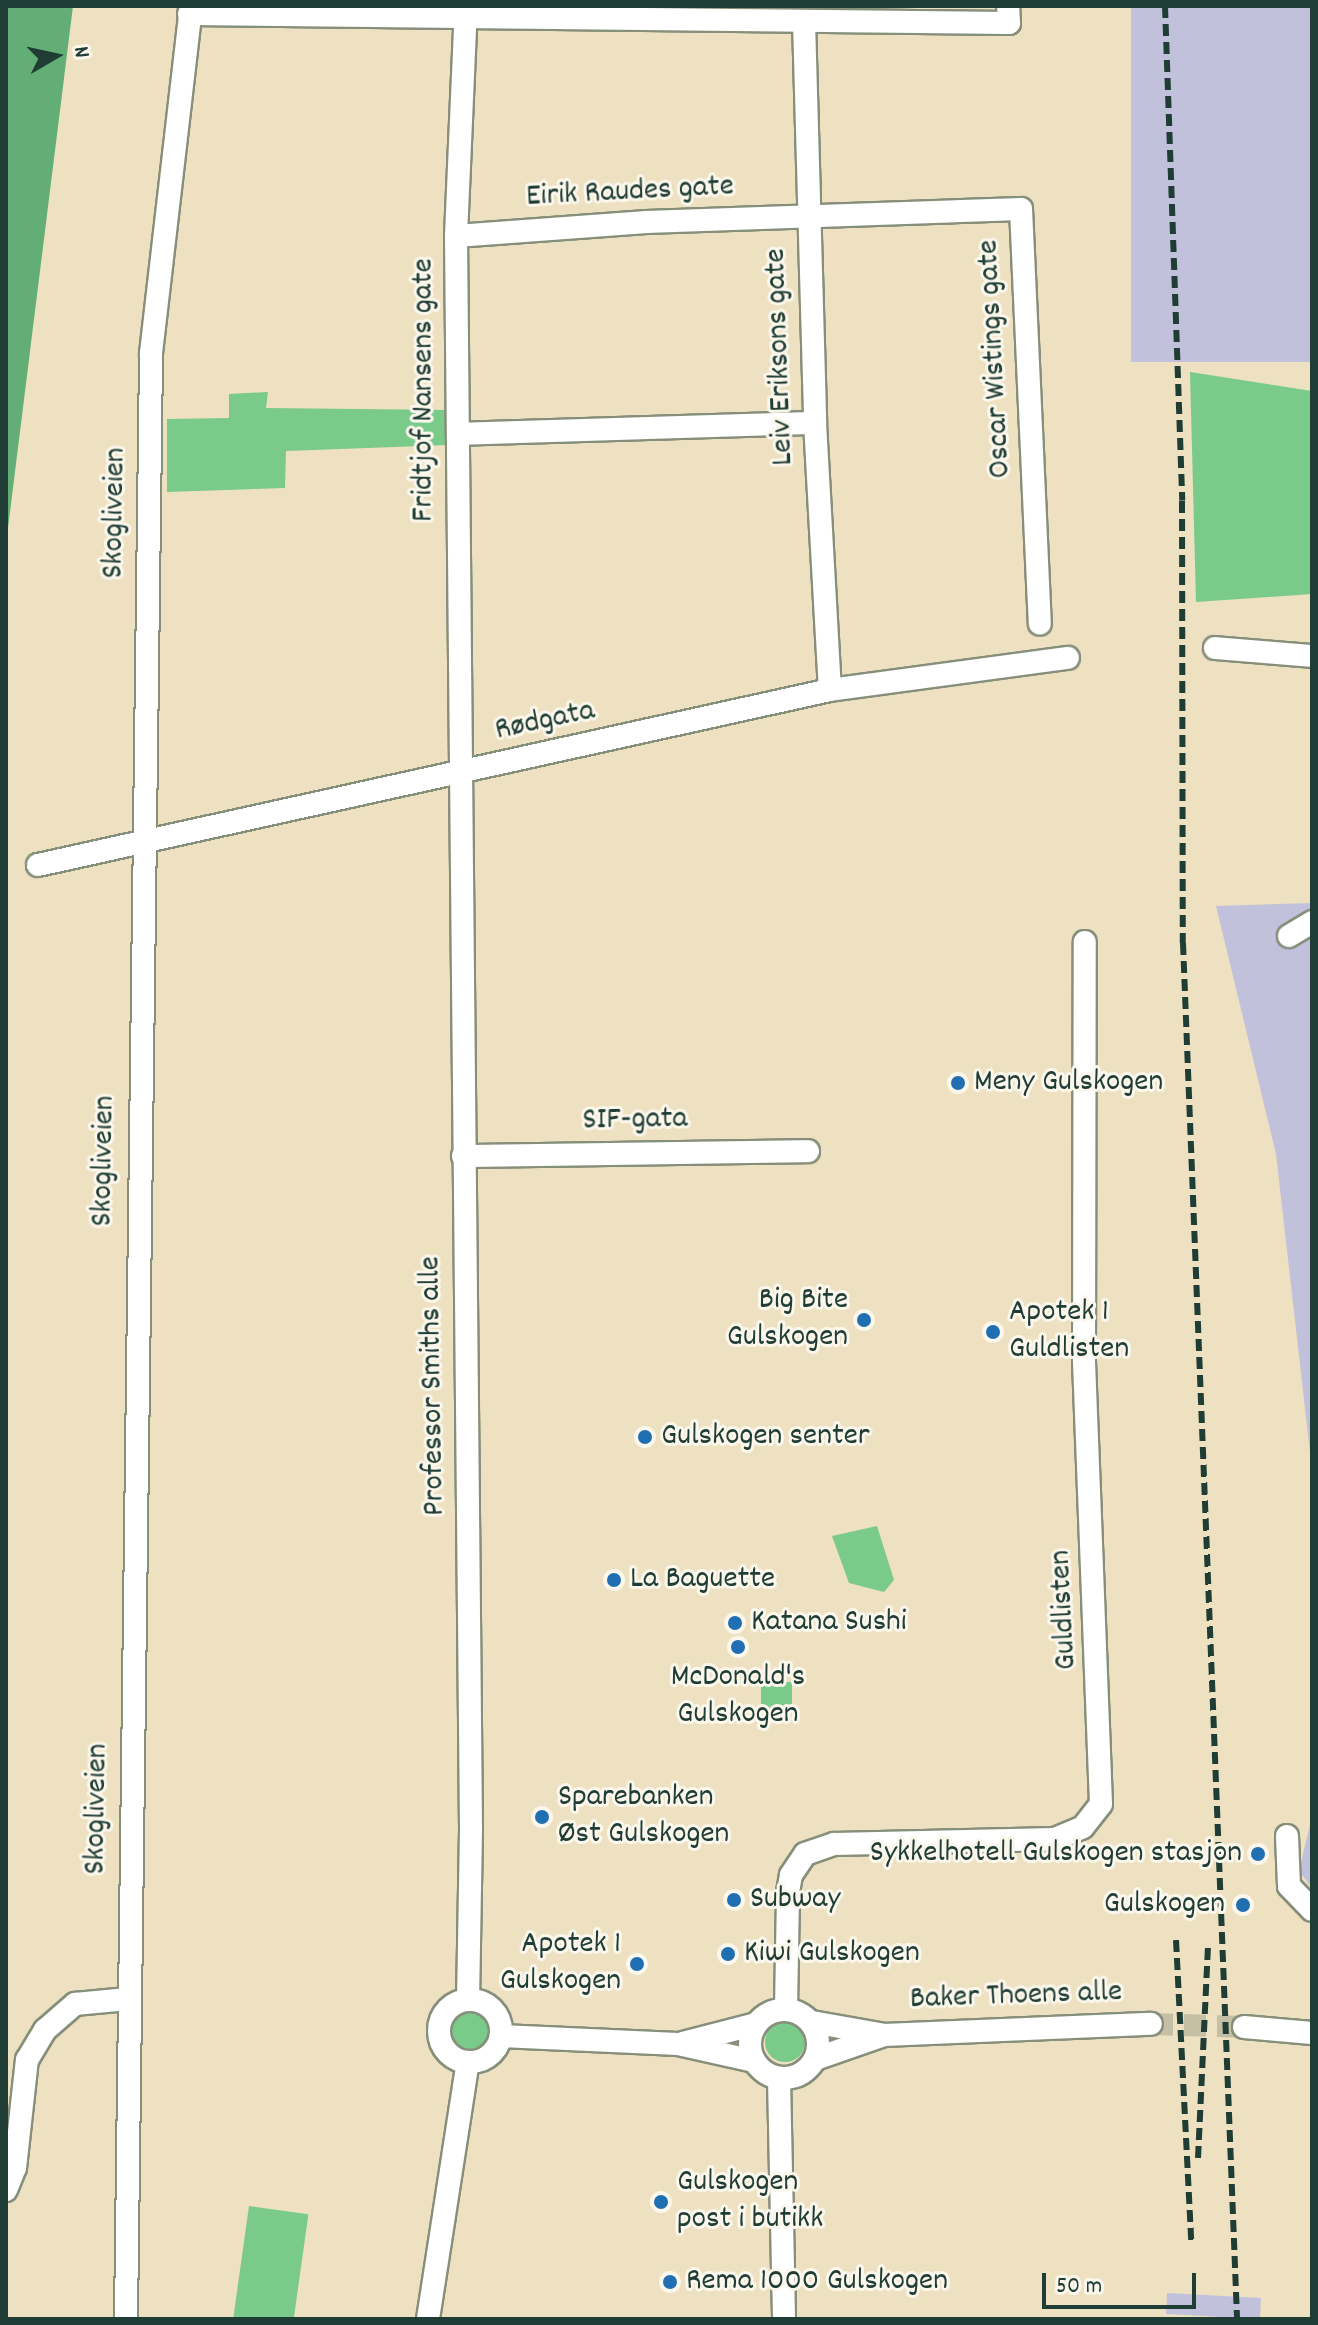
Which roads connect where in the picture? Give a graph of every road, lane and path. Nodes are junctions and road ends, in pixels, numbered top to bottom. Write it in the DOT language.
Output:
graph roads {
  1 [pos="190,10"];
  2 [pos="466,11"];
  3 [pos="1008,15"];
  4 [pos="804,21"];
  5 [pos="808,217"];
  6 [pos="456,236"];
  7 [pos="815,423"];
  8 [pos="458,434"];
  9 [pos="1040,624"];
  10 [pos="1215,648"];
  11 [pos="1312,656"];
  12 [pos="1068,658"];
  13 [pos="830,690"];
  14 [pos="460,774"];
  15 [pos="141,843"];
  16 [pos="38,865"];
  17 [pos="1312,922"];
  18 [pos="1289,936"];
  19 [pos="1085,942"];
  20 [pos="808,1151"];
  21 [pos="463,1156"];
  22 [pos="1287,1836"];
  23 [pos="1312,1910"];
  24 [pos="468,1998"];
  25 [pos="128,1999"];
  26 [pos="786,2009"];
  27 [pos="812,2022"];
  28 [pos="756,2024"];
  29 [pos="1151,2024"];
  30 [pos="1244,2027"];
  31 [pos="1312,2033"];
  32 [pos="884,2035"];
  33 [pos="501,2036"];
  34 [pos="678,2044"];
  35 [pos="815,2059"];
  36 [pos="754,2061"];
  37 [pos="468,2062"];
  38 [pos="779,2078"];
  39 [pos="6,2190"];
  40 [pos="126,2319"];
  41 [pos="428,2319"];
  42 [pos="784,2319"];
  1 -- 2 [label="street"];
  1 -- 15 [label="street, Skogliveien"];
  2 -- 4 [label="street"];
  2 -- 6 [label="street, Fridtjof Nansens gate"];
  3 -- 4 [label="street"];
  4 -- 5 [label="street, Leiv Eriksons gate"];
  5 -- 6 [label="street, Eirik Raudes gate"];
  5 -- 7 [label="street, Leiv Eriksons gate"];
  5 -- 9 [label="street, Oscar Wistings gate"];
  6 -- 8 [label="street, Fridtjof Nansens gate"];
  7 -- 8 [label="street"];
  7 -- 13 [label="street, Leiv Eriksons gate"];
  8 -- 14 [label="street, Fridtjof Nansens gate"];
  10 -- 11 [label="street"];
  12 -- 13 [label="street, Rødgata"];
  13 -- 14 [label="street, Rødgata"];
  14 -- 15 [label="street, Rødgata"];
  14 -- 21 [label="street, Professor Smiths alle"];
  15 -- 16 [label="street, Rødgata"];
  15 -- 25 [label="street, Skogliveien"];
  17 -- 18 [label="street"];
  19 -- 26 [label="street, Guldlisten"];
  20 -- 21 [label="street, SIF-gata"];
  21 -- 24 [label="street, Professor Smiths alle"];
  22 -- 23 [label="street"];
  24 -- 33 [label="street"];
  24 -- 37 [label="street"];
  25 -- 39 [label="street"];
  25 -- 40 [label="street, Skogliveien"];
  26 -- 27 [label="street"];
  26 -- 28 [label="street"];
  27 -- 32 [label="street, Baker Thoens alle"];
  27 -- 35 [label="street"];
  28 -- 34 [label="street"];
  28 -- 36 [label="street"];
  29 -- 32 [label="street, Baker Thoens alle"];
  30 -- 31 [label="street"];
  32 -- 35 [label="street, Baker Thoens alle"];
  33 -- 34 [label="street"];
  33 -- 37 [label="street"];
  34 -- 36 [label="street"];
  35 -- 38 [label="street"];
  36 -- 38 [label="street"];
  37 -- 41 [label="street"];
  38 -- 42 [label="street"];
}
